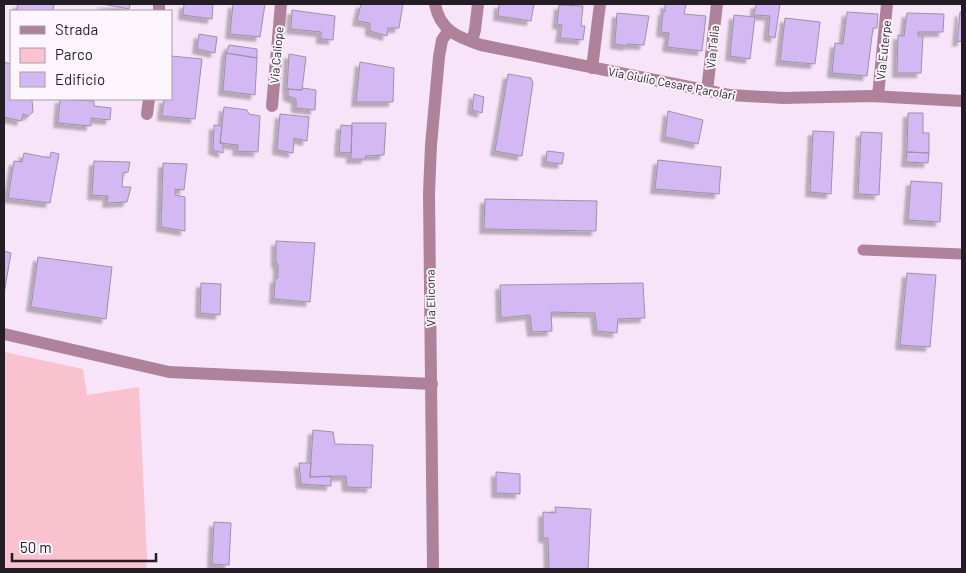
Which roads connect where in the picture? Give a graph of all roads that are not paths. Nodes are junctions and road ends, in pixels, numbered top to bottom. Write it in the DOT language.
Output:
graph roads {
  1 [pos="281,4"];
  2 [pos="435,4"];
  3 [pos="478,4"];
  4 [pos="600,4"];
  5 [pos="717,4"];
  6 [pos="887,4"];
  7 [pos="449,30"];
  8 [pos="472,41"];
  9 [pos="592,68"];
  10 [pos="707,91"];
  11 [pos="878,96"];
  12 [pos="149,100"];
  13 [pos="962,101"];
  14 [pos="272,106"];
  15 [pos="147,114"];
  16 [pos="863,250"];
  17 [pos="962,254"];
  18 [pos="4,334"];
  19 [pos="432,384"];
  20 [pos="433,569"];
  1 -- 14 [label="street, Via Caliope"];
  2 -- 7 [label="street"];
  3 -- 8 [label="street"];
  4 -- 9 [label="street"];
  5 -- 10 [label="street, Via Talia"];
  6 -- 11 [label="street, Via Euterpe"];
  7 -- 8 [label="street, Via Giulio Cesare Parolari"];
  7 -- 19 [label="street, Via Elicona"];
  8 -- 9 [label="street, Via Giulio Cesare Parolari"];
  9 -- 10 [label="street, Via Giulio Cesare Parolari"];
  10 -- 11 [label="street, Via Giulio Cesare Parolari"];
  11 -- 13 [label="street, Via Giulio Cesare Parolari"];
  12 -- 15 [label="street"];
  16 -- 17 [label="lane"];
  18 -- 19 [label="street"];
  19 -- 20 [label="street, Via Elicona"];
}
